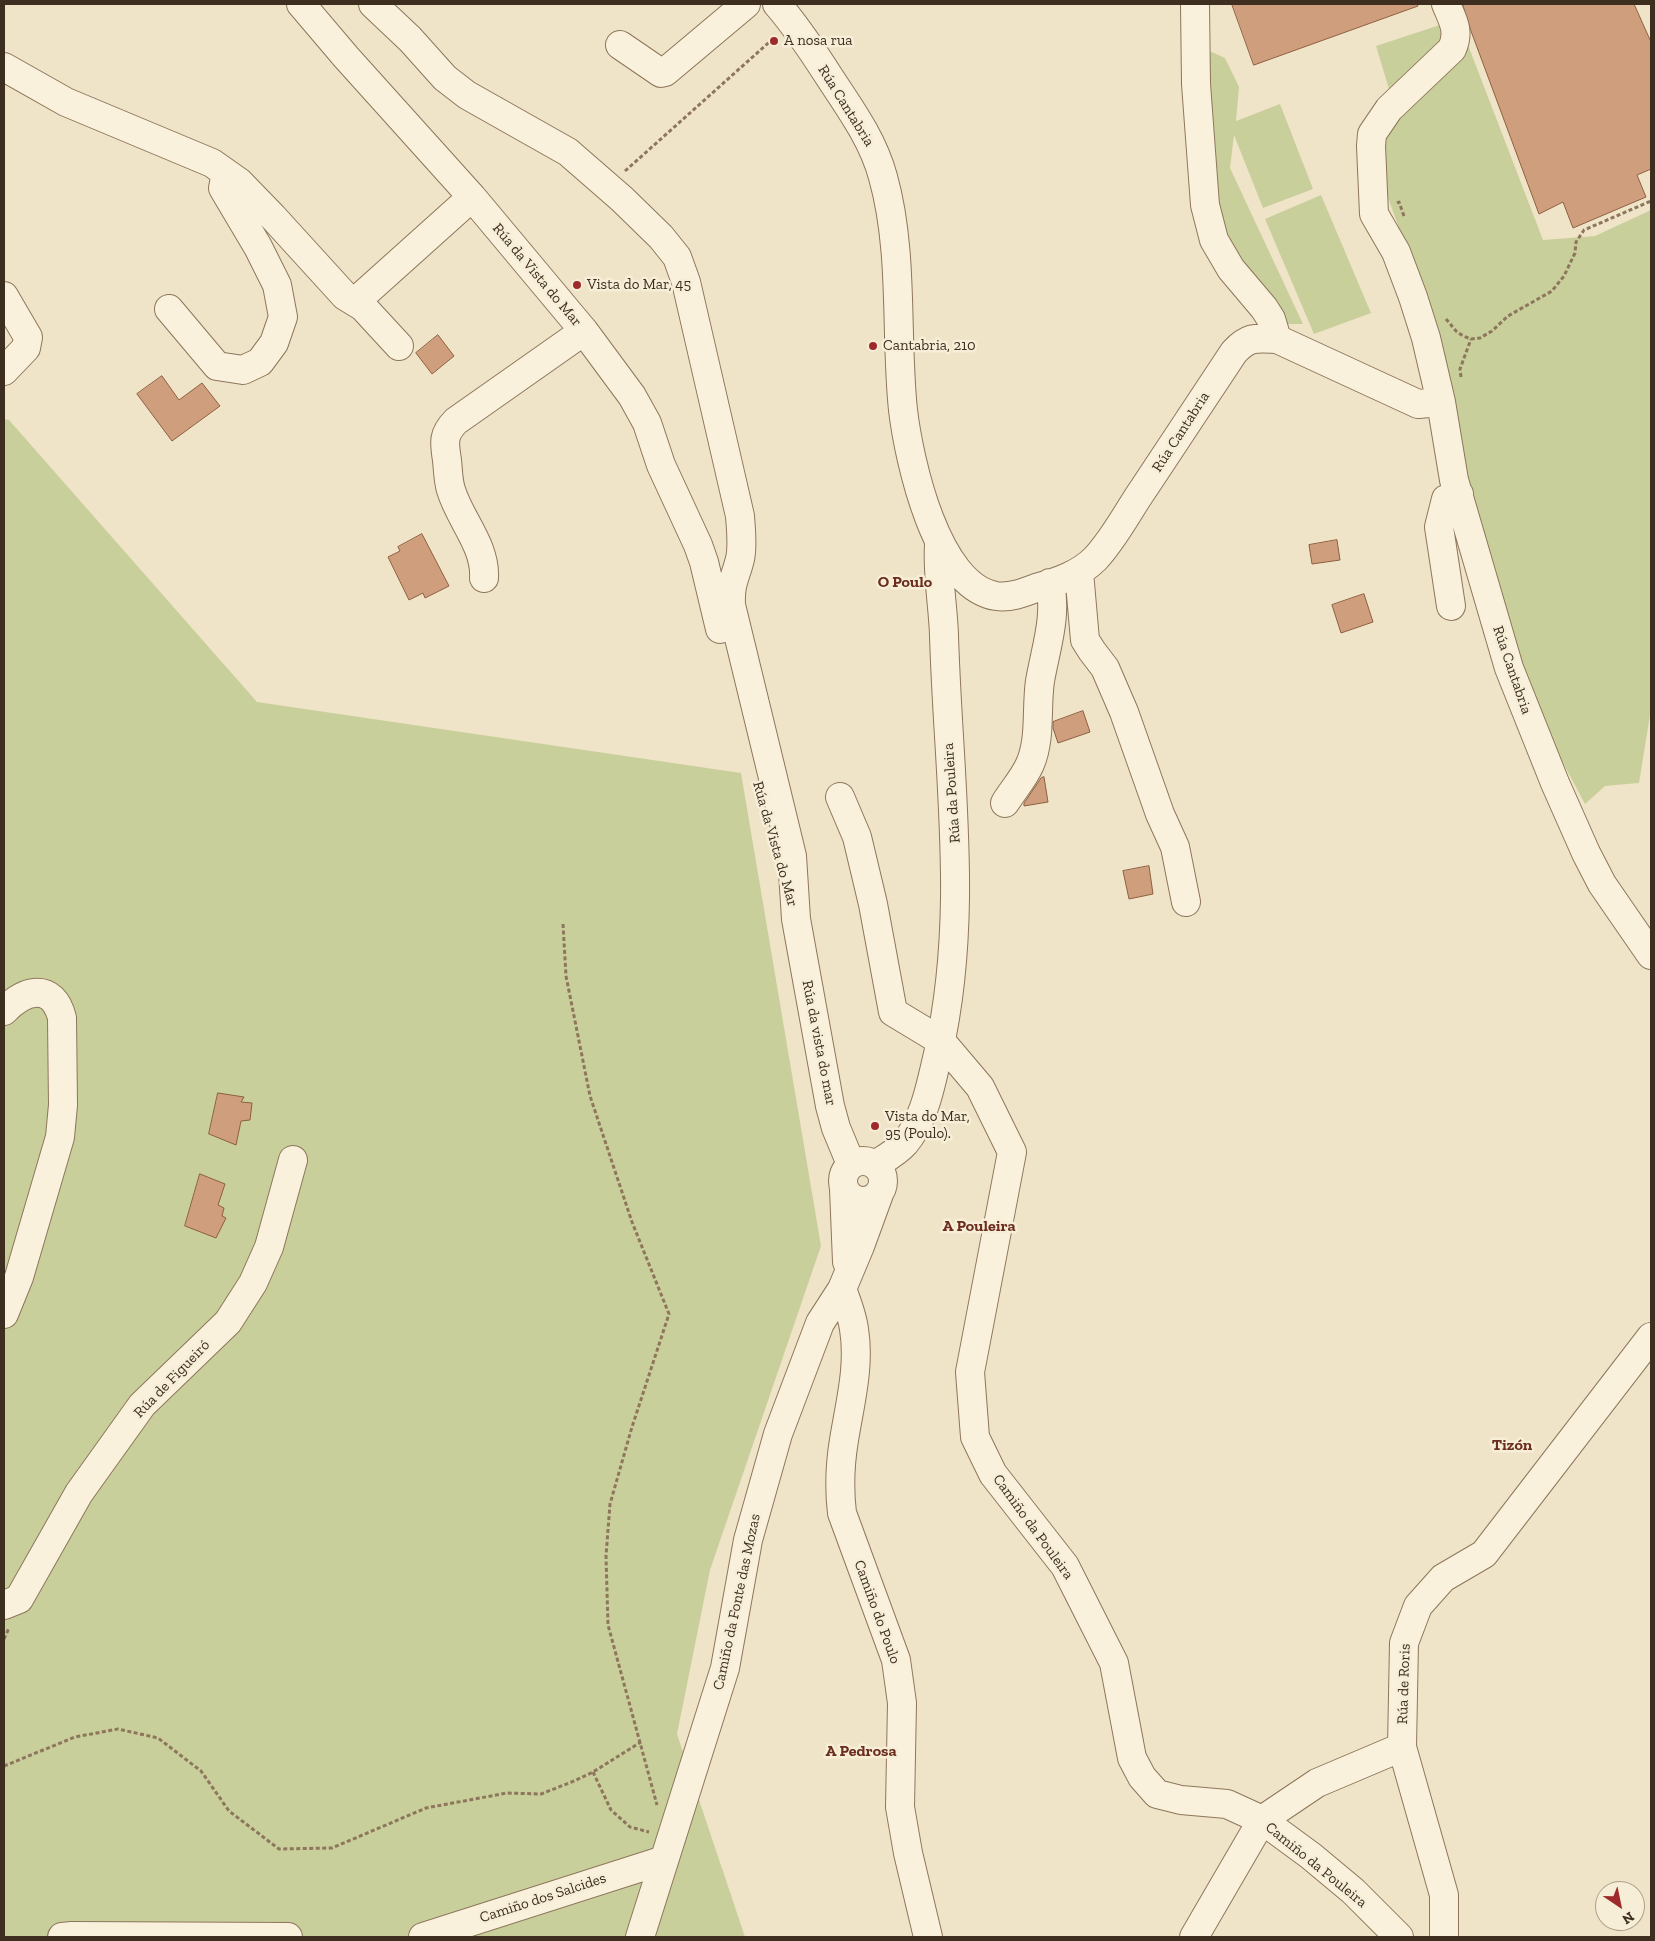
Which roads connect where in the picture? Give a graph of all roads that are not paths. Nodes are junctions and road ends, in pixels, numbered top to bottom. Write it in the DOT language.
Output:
graph roads {
  1 [pos="301,4"];
  2 [pos="373,4"];
  3 [pos="746,4"];
  4 [pos="777,4"];
  5 [pos="1195,4"];
  6 [pos="1446,4"];
  7 [pos="620,45"];
  8 [pos="4,67"];
  9 [pos="226,173"];
  10 [pos="472,197"];
  11 [pos="4,296"];
  12 [pos="354,302"];
  13 [pos="170,309"];
  14 [pos="584,331"];
  15 [pos="1277,339"];
  16 [pos="399,346"];
  17 [pos="4,371"];
  18 [pos="1441,402"];
  19 [pos="1459,494"];
  20 [pos="939,545"];
  21 [pos="740,559"];
  22 [pos="1079,572"];
  23 [pos="484,578"];
  24 [pos="1050,583"];
  25 [pos="710,586"];
  26 [pos="1451,606"];
  27 [pos="840,797"];
  28 [pos="1005,803"];
  29 [pos="1186,902"];
  30 [pos="796,919"];
  31 [pos="1651,955"];
  32 [pos="4,1011"];
  33 [pos="941,1041"];
  34 [pos="293,1160"];
  35 [pos="857,1173"];
  36 [pos="844,1281"];
  37 [pos="4,1314"];
  38 [pos="1651,1338"];
  39 [pos="4,1605"];
  40 [pos="1402,1747"];
  41 [pos="1262,1820"];
  42 [pos="667,1849"];
  43 [pos="62,1937"];
  44 [pos="288,1937"];
  45 [pos="423,1937"];
  46 [pos="640,1937"];
  47 [pos="928,1937"];
  48 [pos="1194,1937"];
  49 [pos="1399,1937"];
  50 [pos="1444,1937"];
  1 -- 10 [label="street, Rúa da Vista do Mar"];
  2 -- 21 [label="street, Rúa da Vista do Mar"];
  3 -- 7 [label="street"];
  4 -- 20 [label="street, Rúa Cantabria"];
  5 -- 15 [label="street"];
  6 -- 18 [label="street"];
  8 -- 9 [label="street"];
  9 -- 12 [label="street"];
  9 -- 13 [label="street"];
  10 -- 12 [label="street"];
  10 -- 14 [label="street, Rúa da Vista do Mar"];
  11 -- 17 [label="street"];
  12 -- 16 [label="street"];
  14 -- 23 [label="street"];
  14 -- 25 [label="street, Rúa da Vista do Mar"];
  15 -- 18 [label="street, Rúa Cantabria"];
  15 -- 22 [label="street, Rúa Cantabria"];
  18 -- 19 [label="street, Rúa Cantabria"];
  19 -- 26 [label="street"];
  19 -- 31 [label="street, Rúa Cantabria"];
  20 -- 24 [label="street, Rúa Cantabria"];
  20 -- 33 [label="street, Rúa da Pouleira"];
  21 -- 25 [label="street"];
  21 -- 30 [label="street, Rúa da Vista do Mar"];
  22 -- 24 [label="street, Rúa Cantabria"];
  22 -- 29 [label="street"];
  24 -- 28 [label="street"];
  25 -- 30 [label="street, Rúa da Vista do Mar"];
  27 -- 33 [label="street"];
  30 -- 35 [label="street, Rúa da vista do mar"];
  32 -- 37 [label="street"];
  33 -- 35 [label="street, Rúa da Pouleira"];
  33 -- 41 [label="street, Camiño da Pouleira"];
  34 -- 39 [label="street, Rúa de Figueiró"];
  35 -- 36 [label="street"];
  35 -- 36 [label="street, Camiño da Fonte das Mozas"];
  36 -- 42 [label="street, Camiño da Fonte das Mozas"];
  36 -- 47 [label="street, Camiño do Poulo"];
  38 -- 40 [label="street, Rúa de Roris"];
  40 -- 41 [label="street"];
  40 -- 50 [label="street, Rúa de Roris"];
  41 -- 48 [label="street"];
  41 -- 49 [label="street, Camiño da Pouleira"];
  42 -- 45 [label="street, Camiño dos Salcides"];
  42 -- 46 [label="street, Camiño da Fonte das Mozas"];
  43 -- 44 [label="street"];
}
